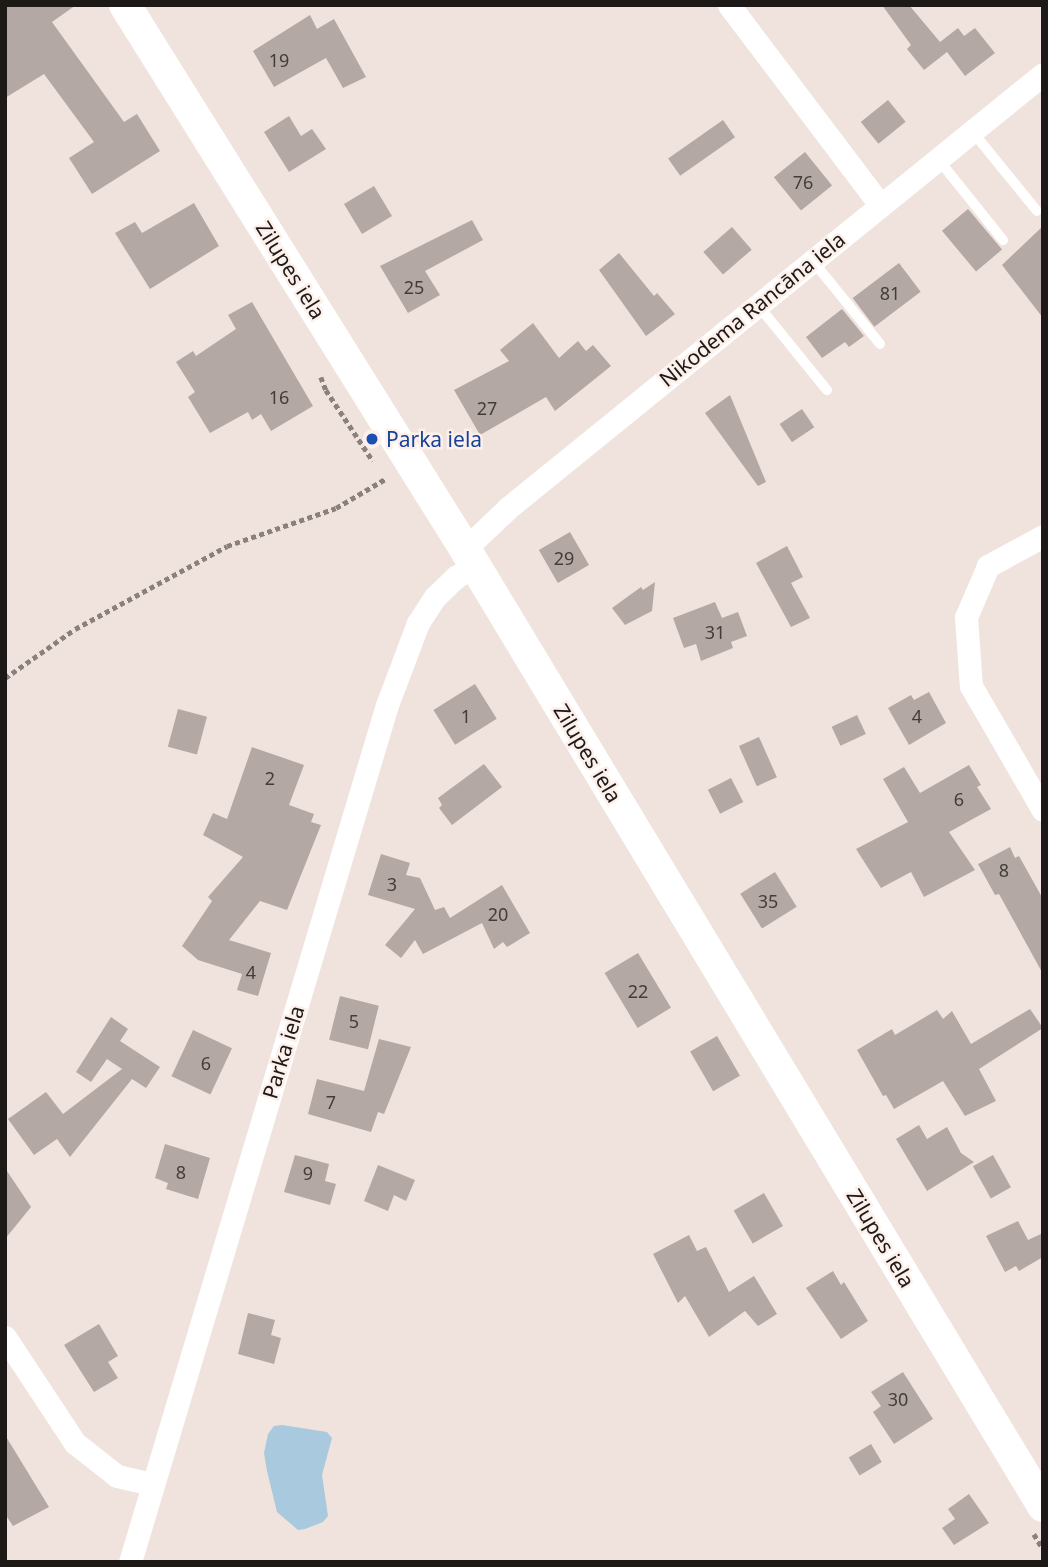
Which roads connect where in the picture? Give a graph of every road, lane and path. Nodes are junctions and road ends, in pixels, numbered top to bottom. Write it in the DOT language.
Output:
graph roads {
  1 [pos="125,5"];
  2 [pos="729,5"];
  3 [pos="1043,74"];
  4 [pos="972,131"];
  5 [pos="938,159"];
  6 [pos="880,205"];
  7 [pos="1037,211"];
  8 [pos="1003,240"];
  9 [pos="812,260"];
  10 [pos="757,304"];
  11 [pos="880,344"];
  12 [pos="827,390"];
  13 [pos="387,478"];
  14 [pos="1043,536"];
  15 [pos="470,557"];
  16 [pos="5,678"];
  17 [pos="1043,810"];
  18 [pos="5,1337"];
  19 [pos="152,1484"];
  20 [pos="1043,1506"];
  21 [pos="130,1562"];
  1 -- 15 [label="main road, Zilupes iela"];
  2 -- 6 [label="street"];
  3 -- 4 [label="street, Nikodema Rancāna iela"];
  4 -- 5 [label="street, Nikodema Rancāna iela"];
  4 -- 7 [label="lane"];
  5 -- 6 [label="street, Nikodema Rancāna iela"];
  5 -- 8 [label="lane"];
  6 -- 9 [label="street, Nikodema Rancāna iela"];
  9 -- 10 [label="street, Nikodema Rancāna iela"];
  9 -- 11 [label="lane"];
  10 -- 12 [label="lane"];
  10 -- 15 [label="street, Nikodema Rancāna iela"];
  13 -- 16 [label="path"];
  14 -- 17 [label="street"];
  15 -- 19 [label="street, Parka iela"];
  15 -- 20 [label="main road, Zilupes iela"];
  18 -- 19 [label="street"];
  19 -- 21 [label="street, Parka iela"];
}
